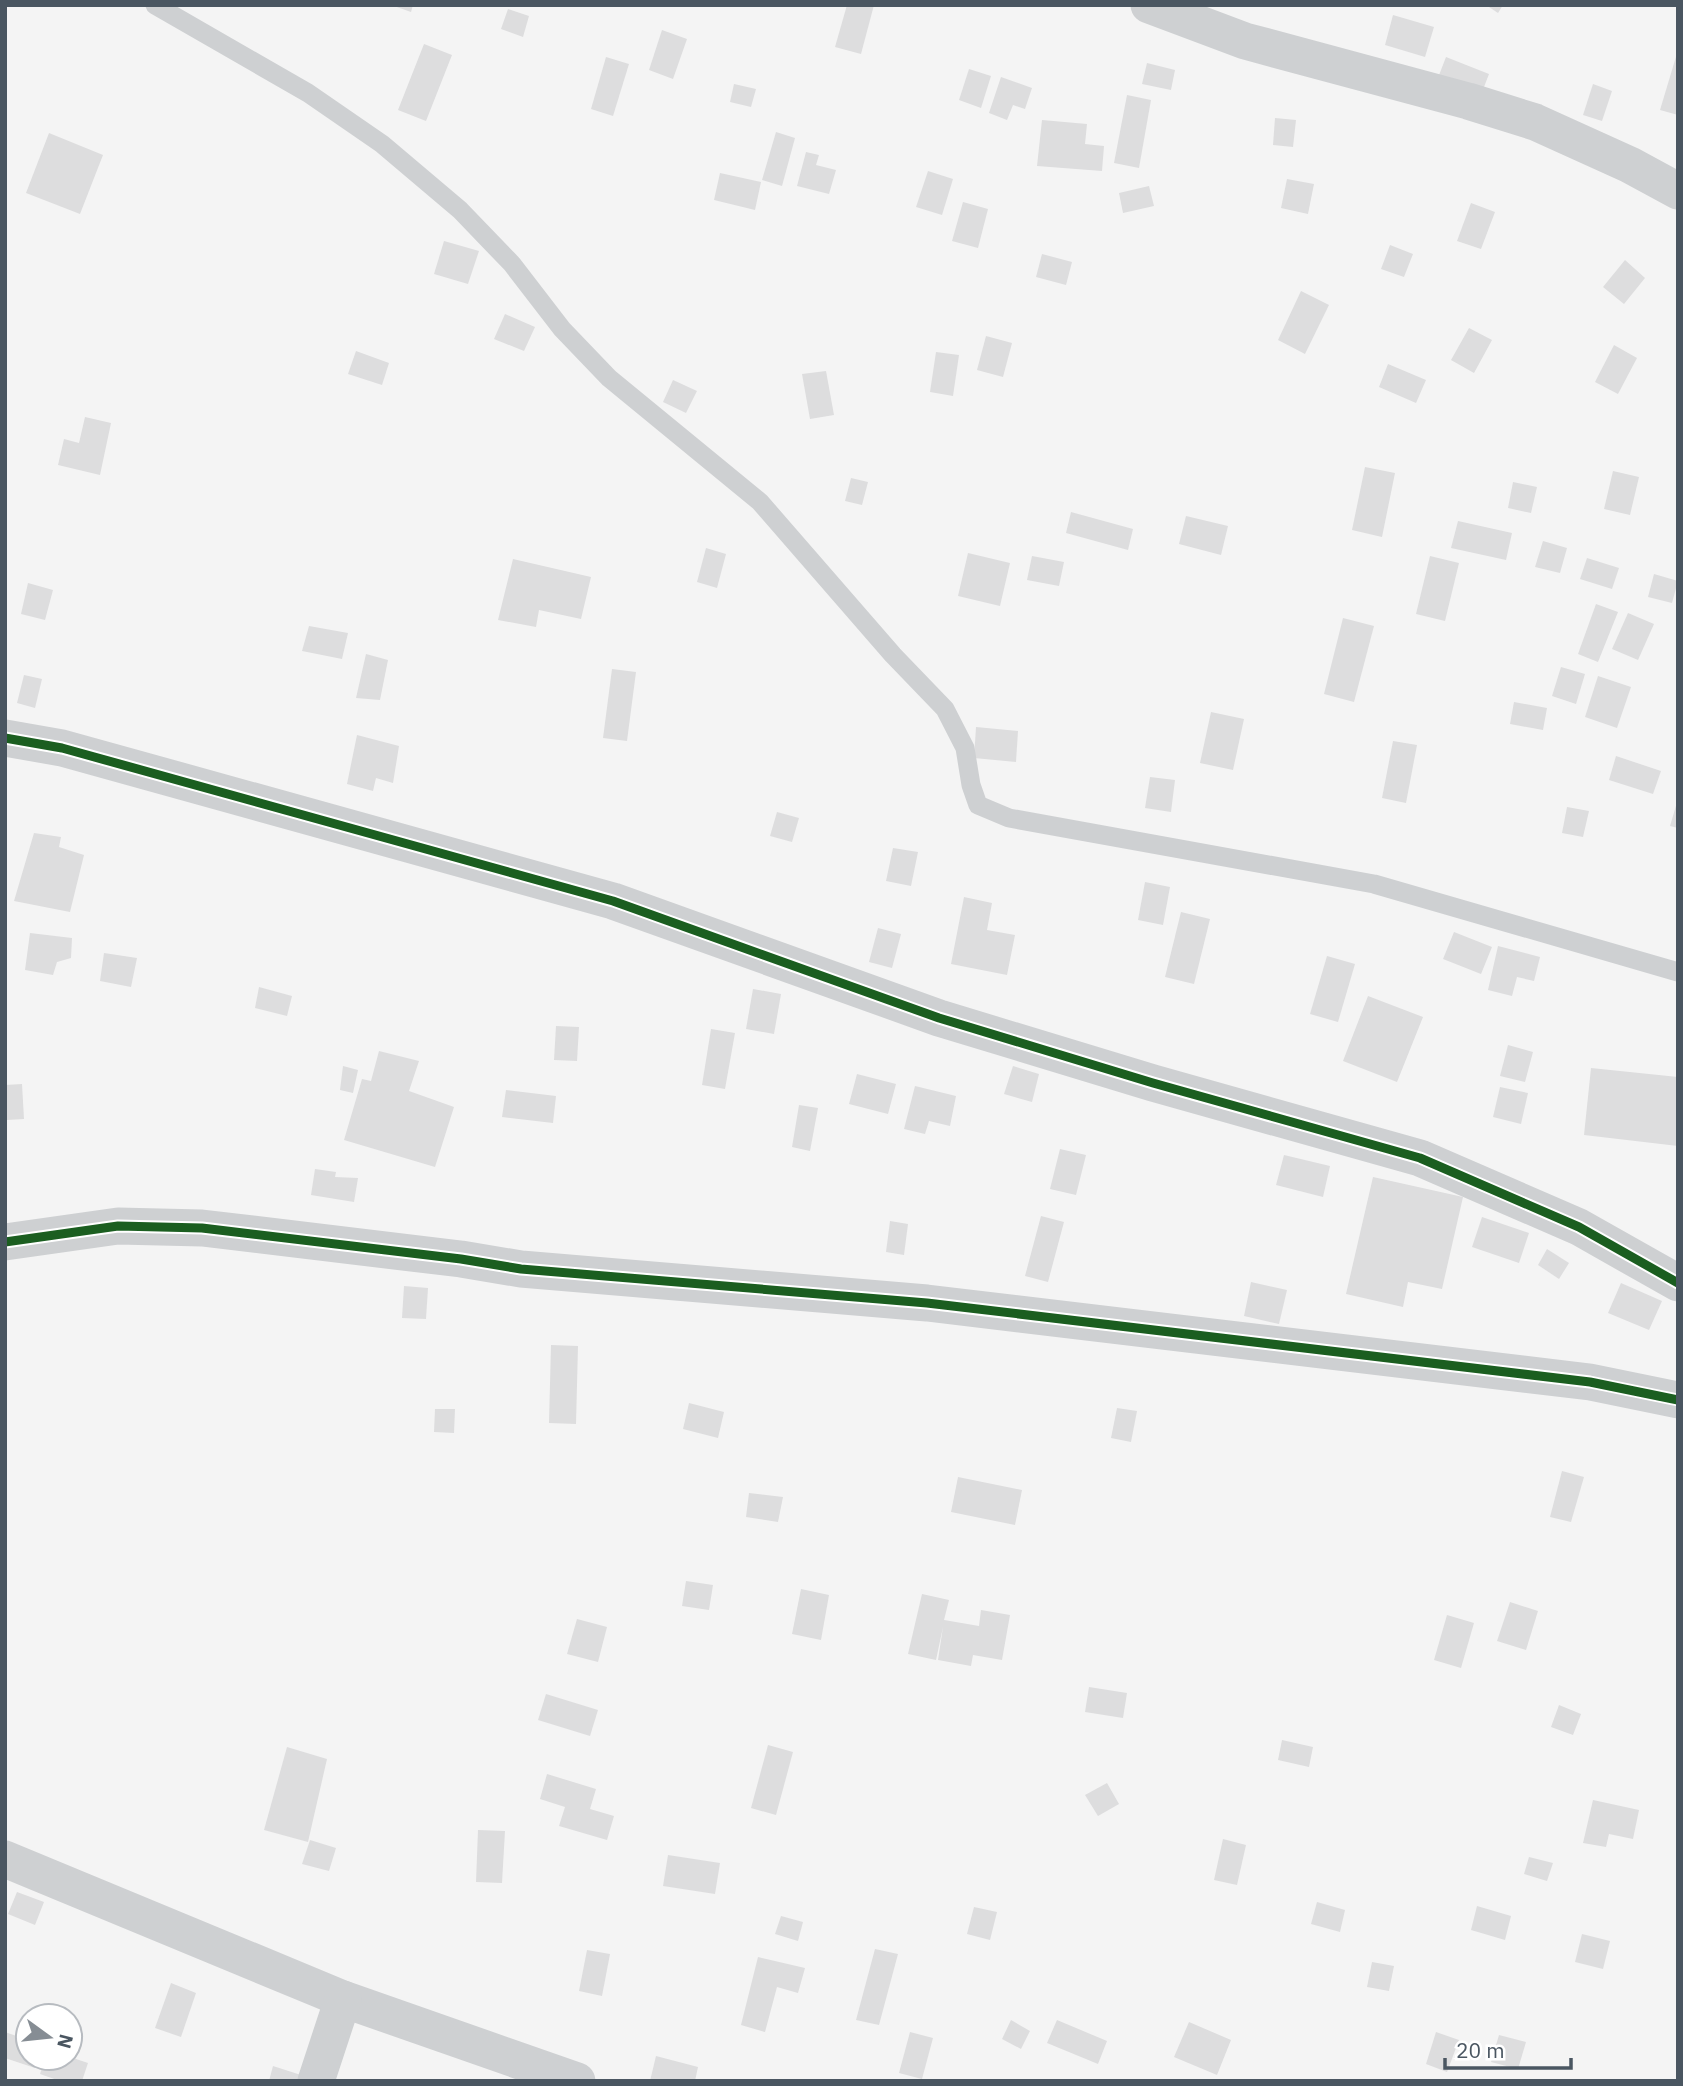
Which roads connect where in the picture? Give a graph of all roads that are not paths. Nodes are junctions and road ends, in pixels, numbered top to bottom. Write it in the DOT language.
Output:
graph roads {
  1 [pos="155,5"];
  2 [pos="1149,5"];
  3 [pos="1678,191"];
  4 [pos="5,738"];
  5 [pos="1678,972"];
  6 [pos="5,1242"];
  7 [pos="1678,1283"];
  8 [pos="1678,1399"];
  9 [pos="5,1859"];
  10 [pos="344,1999"];
  11 [pos="316,2081"];
  12 [pos="577,2081"];
  1 -- 5 [label="lane"];
  2 -- 3 [label="street"];
  4 -- 7 [label="street"];
  6 -- 8 [label="street"];
  9 -- 10 [label="street"];
  10 -- 11 [label="street"];
  10 -- 12 [label="street"];
}
